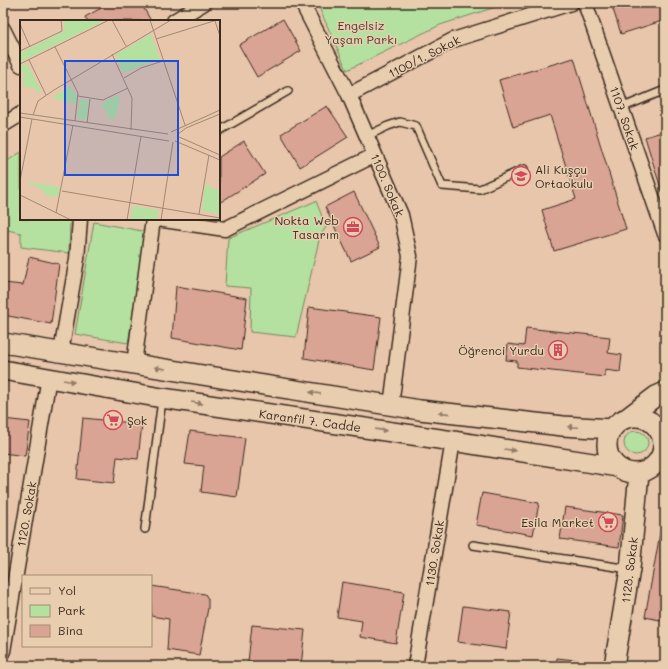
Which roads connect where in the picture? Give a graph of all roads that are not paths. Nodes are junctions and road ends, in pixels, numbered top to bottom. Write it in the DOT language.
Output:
graph roads {
  1 [pos="204,3"];
  2 [pos="302,3"];
  3 [pos="571,3"];
  4 [pos="585,3"];
  5 [pos="176,20"];
  6 [pos="3,29"];
  7 [pos="20,63"];
  8 [pos="665,90"];
  9 [pos="288,91"];
  10 [pos="349,96"];
  11 [pos="621,108"];
  12 [pos="20,115"];
  13 [pos="3,125"];
  14 [pos="220,130"];
  15 [pos="367,136"];
  16 [pos="375,155"];
  17 [pos="524,169"];
  18 [pos="80,220"];
  19 [pos="153,220"];
  20 [pos="164,220"];
  21 [pos="665,234"];
  22 [pos="3,343"];
  23 [pos="61,352"];
  24 [pos="134,364"];
  25 [pos="3,370"];
  26 [pos="49,377"];
  27 [pos="665,392"];
  28 [pos="162,398"];
  29 [pos="391,406"];
  30 [pos="620,423"];
  31 [pos="664,439"];
  32 [pos="453,441"];
  33 [pos="618,467"];
  34 [pos="652,470"];
  35 [pos="145,529"];
  36 [pos="473,545"];
  37 [pos="630,569"];
  38 [pos="3,651"];
  39 [pos="416,666"];
  40 [pos="614,666"];
  1 -- 5 [label="street"];
  2 -- 10 [label="street, 1100. Sokak"];
  3 -- 10 [label="street, 1100/1. Sokak"];
  4 -- 11 [label="street, 1107. Sokak"];
  6 -- 7 [label="street"];
  8 -- 11 [label="lane"];
  9 -- 14 [label="lane"];
  10 -- 15 [label="street, 1100. Sokak"];
  11 -- 21 [label="street, 1107. Sokak"];
  12 -- 13 [label="street"];
  15 -- 16 [label="street, 1100. Sokak"];
  15 -- 17 [label="lane"];
  16 -- 20 [label="street"];
  16 -- 29 [label="street, 1100. Sokak"];
  18 -- 23 [label="street"];
  19 -- 24 [label="street"];
  22 -- 23 [label="street"];
  23 -- 24 [label="street"];
  29 -- 24 [label="street, one-way"];
  25 -- 26 [label="street, Karanfil 7. Cadde"];
  26 -- 28 [label="street, Karanfil 7. Cadde, one-way"];
  26 -- 38 [label="street, 1120. Sokak"];
  27 -- 30 [label="street"];
  28 -- 32 [label="street, Karanfil 7. Cadde, one-way"];
  28 -- 35 [label="lane"];
  30 -- 29 [label="street, one-way"];
  30 -- 31 [label="street"];
  30 -- 33 [label="street"];
  31 -- 34 [label="street"];
  32 -- 33 [label="street, Karanfil 7. Cadde, one-way"];
  32 -- 39 [label="street, 1130. Sokak"];
  33 -- 34 [label="street"];
  34 -- 37 [label="street, 1128. Sokak"];
  36 -- 37 [label="lane"];
  37 -- 40 [label="street, 1128. Sokak"];
}
